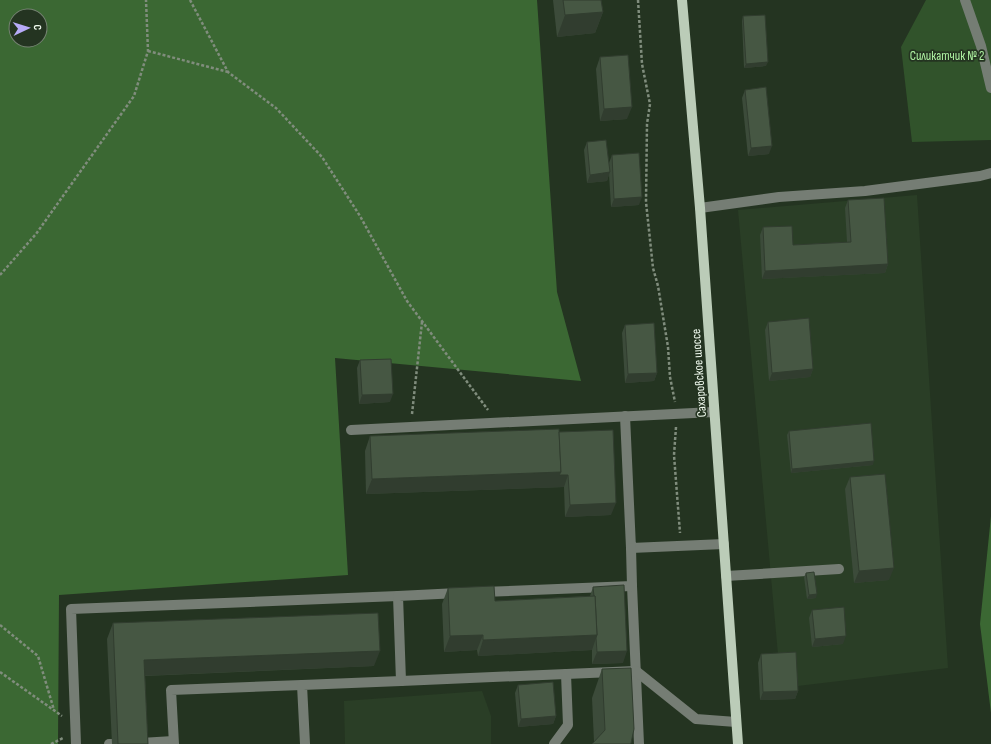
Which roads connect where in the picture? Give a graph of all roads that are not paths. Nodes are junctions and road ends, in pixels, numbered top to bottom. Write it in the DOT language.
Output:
graph roads {
  1 [pos="682,0"];
  2 [pos="965,0"];
  3 [pos="991,88"];
  4 [pos="991,173"];
  5 [pos="700,208"];
  6 [pos="714,412"];
  7 [pos="626,416"];
  8 [pos="351,430"];
  9 [pos="724,544"];
  10 [pos="631,548"];
  11 [pos="839,569"];
  12 [pos="726,576"];
  13 [pos="632,586"];
  14 [pos="398,596"];
  15 [pos="636,671"];
  16 [pos="566,674"];
  17 [pos="401,681"];
  18 [pos="302,685"];
  19 [pos="736,722"];
  20 [pos="141,743"];
  21 [pos="174,743"];
  22 [pos="76,744"];
  23 [pos="304,744"];
  24 [pos="554,744"];
  25 [pos="639,744"];
  26 [pos="738,744"];
  1 -- 5 [label="main road, Сахаровское шоссе"];
  2 -- 3 [label="lane"];
  4 -- 5 [label="lane"];
  5 -- 6 [label="main road, Сахаровское шоссе"];
  6 -- 7 [label="lane"];
  6 -- 9 [label="main road, Сахаровское шоссе"];
  7 -- 8 [label="lane"];
  7 -- 10 [label="lane"];
  9 -- 10 [label="lane"];
  9 -- 12 [label="main road, Сахаровское шоссе"];
  10 -- 13 [label="lane"];
  11 -- 12 [label="lane"];
  12 -- 19 [label="main road, Сахаровское шоссе"];
  13 -- 14 [label="lane"];
  13 -- 15 [label="lane"];
  14 -- 17 [label="lane"];
  14 -- 22 [label="lane"];
  15 -- 16 [label="lane"];
  15 -- 19 [label="lane"];
  15 -- 25 [label="lane"];
  16 -- 17 [label="lane"];
  16 -- 24 [label="lane"];
  17 -- 18 [label="lane"];
  18 -- 21 [label="lane"];
  18 -- 23 [label="lane"];
  19 -- 26 [label="main road, Сахаровское шоссе"];
  20 -- 21 [label="lane"];
}
